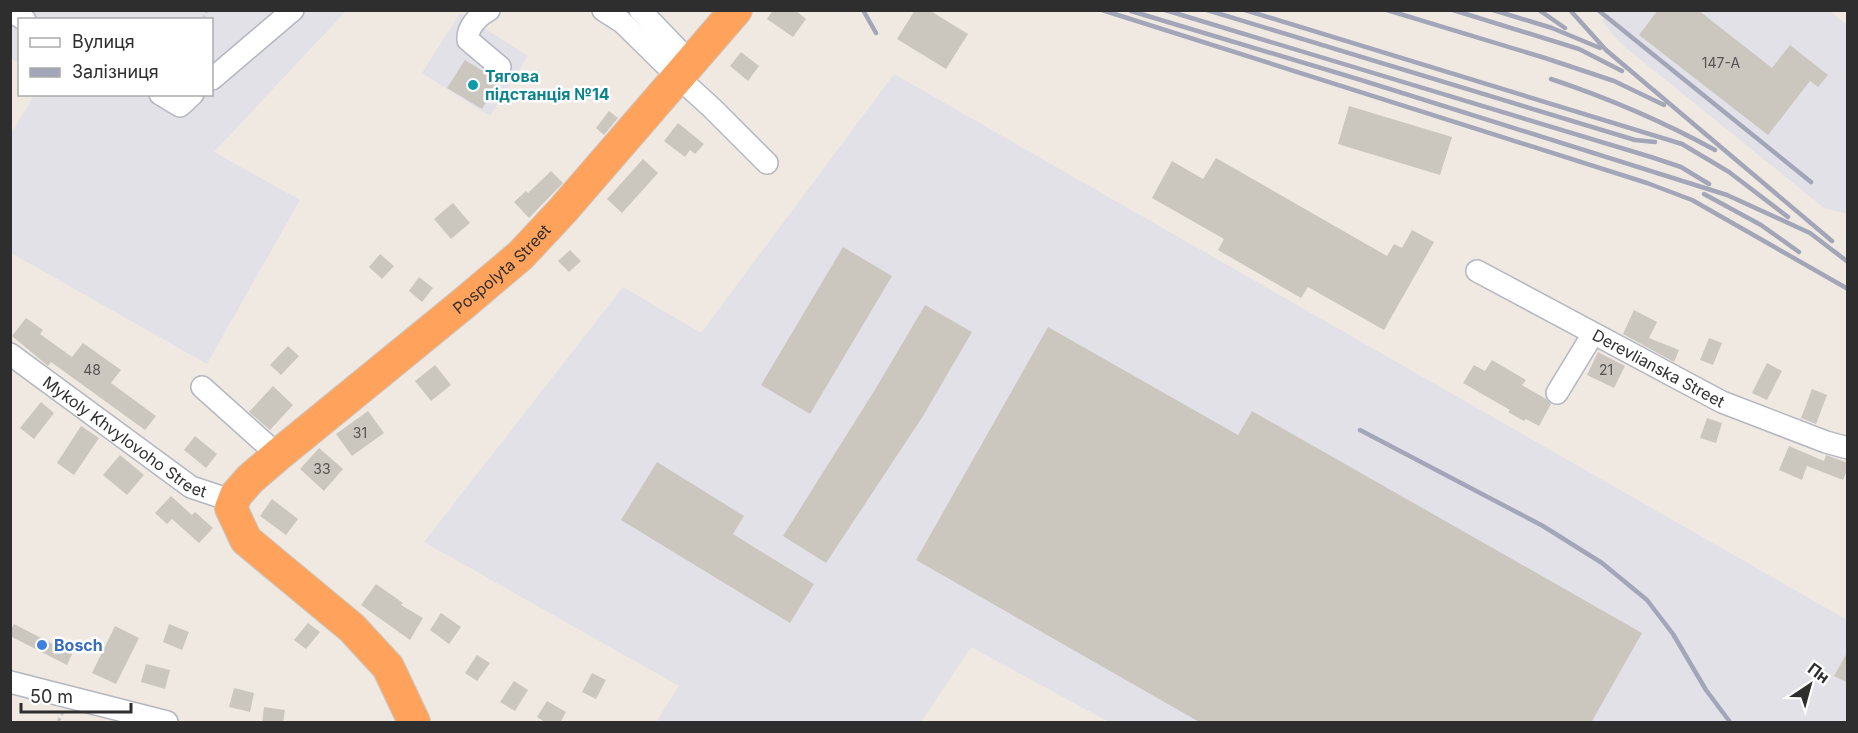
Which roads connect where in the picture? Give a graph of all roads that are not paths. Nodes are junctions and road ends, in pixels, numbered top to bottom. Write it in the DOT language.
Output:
graph roads {
  1 [pos="293,10"];
  2 [pos="489,10"];
  3 [pos="603,10"];
  4 [pos="640,10"];
  5 [pos="736,10"];
  6 [pos="500,67"];
  7 [pos="685,70"];
  8 [pos="213,78"];
  9 [pos="163,96"];
  10 [pos="191,96"];
  11 [pos="767,164"];
  12 [pos="1477,271"];
  13 [pos="1593,334"];
  14 [pos="10,354"];
  15 [pos="202,387"];
  16 [pos="1557,393"];
  17 [pos="1848,448"];
  18 [pos="278,454"];
  19 [pos="236,495"];
  20 [pos="10,682"];
  21 [pos="167,723"];
  22 [pos="414,723"];
  1 -- 8 [label="street"];
  2 -- 6 [label="street"];
  3 -- 7 [label="street"];
  4 -- 7 [label="street"];
  5 -- 7 [label="highway, Pospolyta Street"];
  7 -- 11 [label="street"];
  7 -- 18 [label="highway, Pospolyta Street"];
  9 -- 10 [label="street"];
  12 -- 13 [label="street, Derevlianska Street"];
  13 -- 16 [label="street"];
  13 -- 17 [label="street, Derevlianska Street"];
  14 -- 19 [label="street, Mykoly Khvylovoho Street"];
  15 -- 18 [label="street"];
  18 -- 19 [label="highway, Pospolyta Street"];
  19 -- 22 [label="highway"];
  20 -- 21 [label="street"];
}
